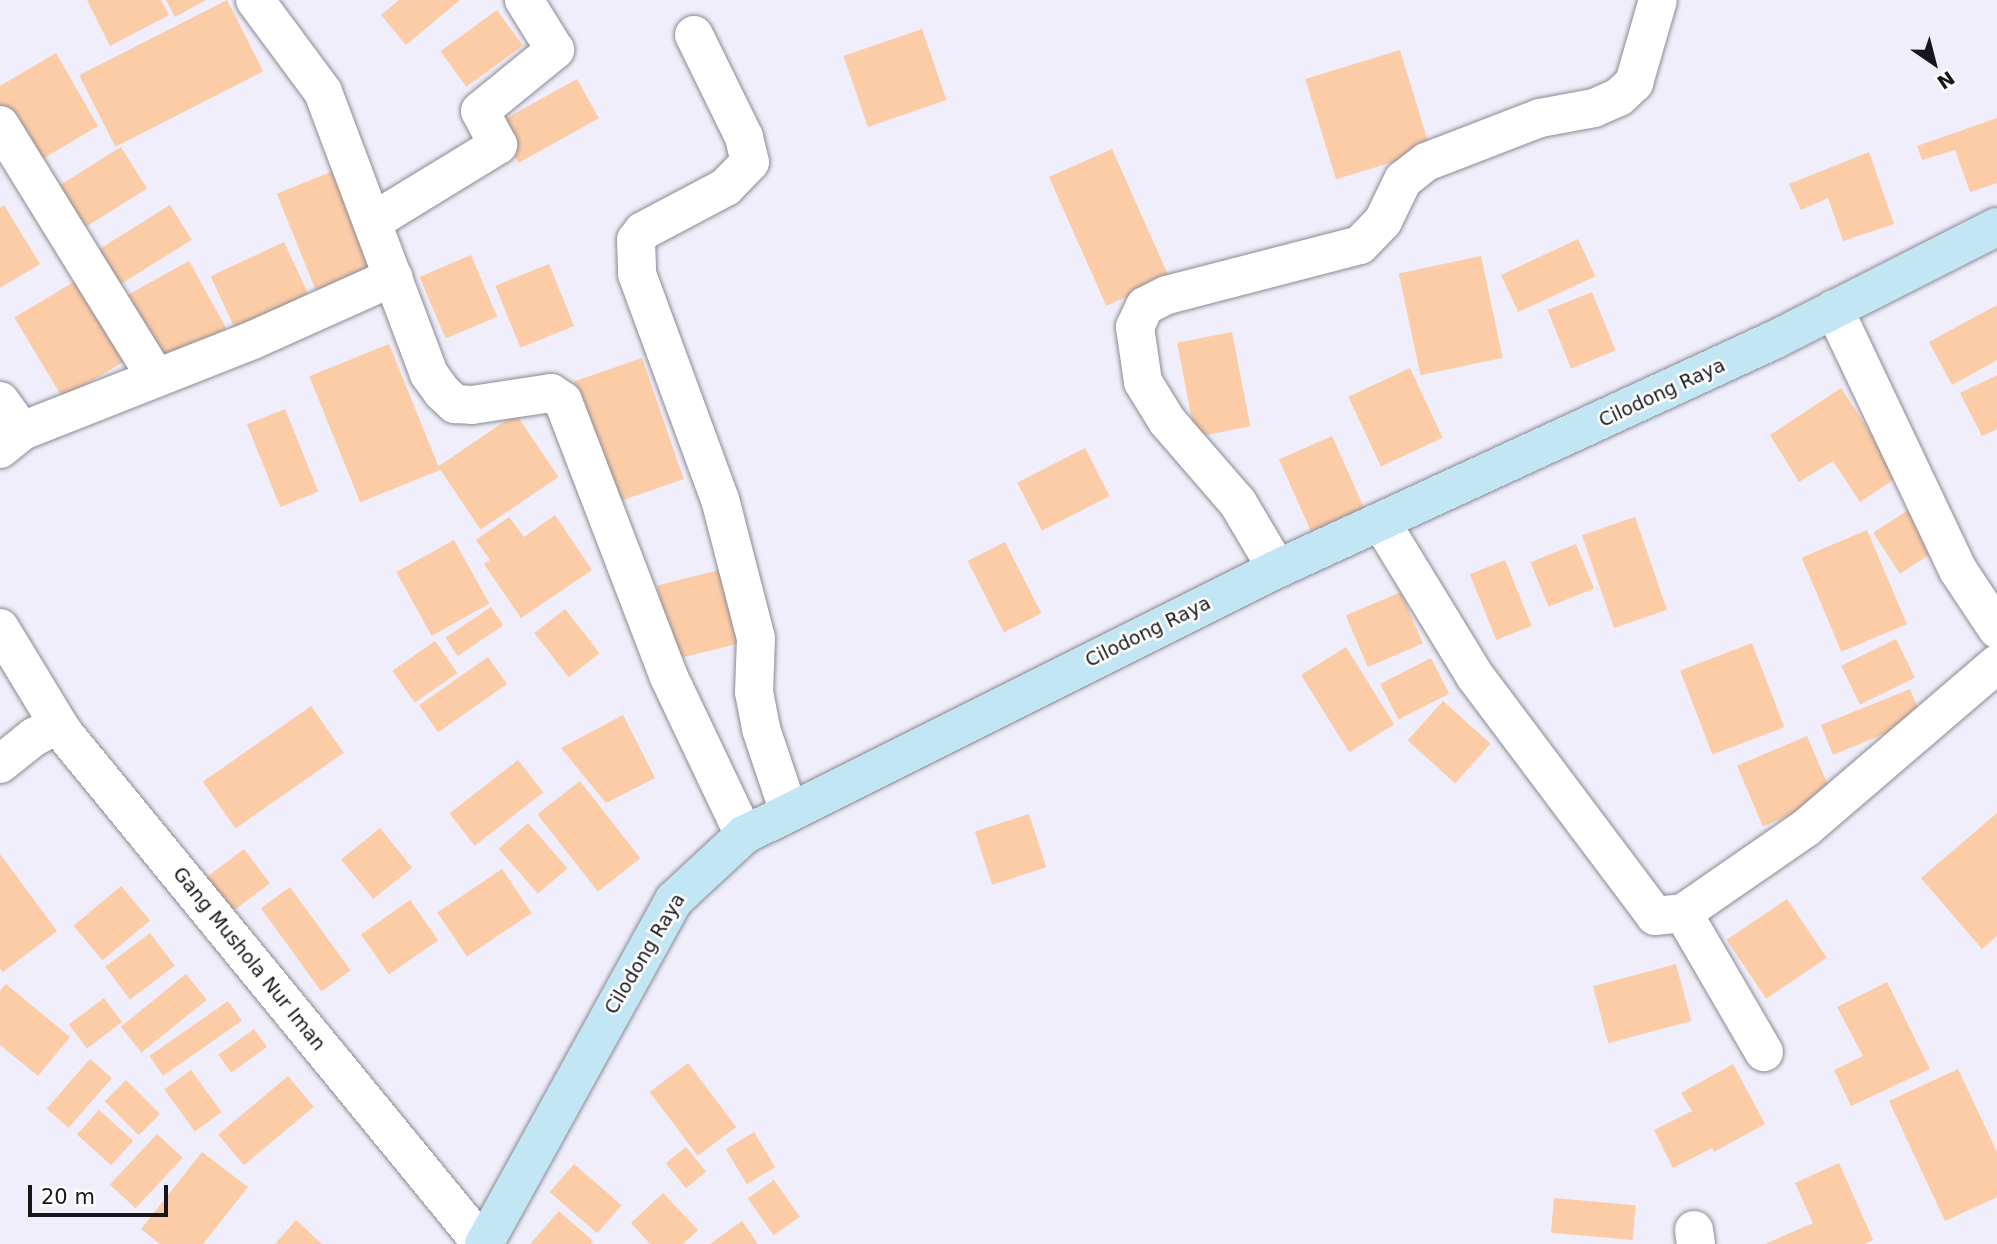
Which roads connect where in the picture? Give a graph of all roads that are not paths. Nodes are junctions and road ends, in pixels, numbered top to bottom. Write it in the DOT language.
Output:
graph roads {
  1 [pos="255,0"];
  2 [pos="524,0"];
  3 [pos="1658,0"];
  4 [pos="694,35"];
  5 [pos="0,125"];
  6 [pos="372,222"];
  7 [pos="1997,227"];
  8 [pos="393,277"];
  9 [pos="1834,309"];
  10 [pos="155,376"];
  11 [pos="0,401"];
  12 [pos="11,440"];
  13 [pos="1381,522"];
  14 [pos="1277,569"];
  15 [pos="0,628"];
  16 [pos="1997,629"];
  17 [pos="1997,664"];
  18 [pos="63,732"];
  19 [pos="0,764"];
  20 [pos="801,803"];
  21 [pos="744,835"];
  22 [pos="1683,913"];
  23 [pos="1764,1052"];
  24 [pos="483,1244"];
  1 -- 6 [label="street"];
  2 -- 6 [label="street"];
  3 -- 14 [label="street"];
  4 -- 20 [label="street"];
  5 -- 10 [label="street"];
  6 -- 8 [label="street"];
  7 -- 9 [label="street, Cilodong Raya"];
  8 -- 10 [label="street"];
  8 -- 21 [label="street"];
  9 -- 13 [label="street, Cilodong Raya"];
  9 -- 16 [label="street"];
  10 -- 12 [label="street"];
  11 -- 12 [label="street"];
  13 -- 14 [label="street, Cilodong Raya"];
  13 -- 22 [label="street"];
  14 -- 20 [label="street, Cilodong Raya"];
  15 -- 18 [label="street, Gang Mushola Nur Iman"];
  17 -- 22 [label="street"];
  18 -- 19 [label="street"];
  18 -- 24 [label="street, Gang Mushola Nur Iman"];
  20 -- 21 [label="street, Cilodong Raya"];
  21 -- 24 [label="street, Cilodong Raya"];
  22 -- 23 [label="street"];
}
